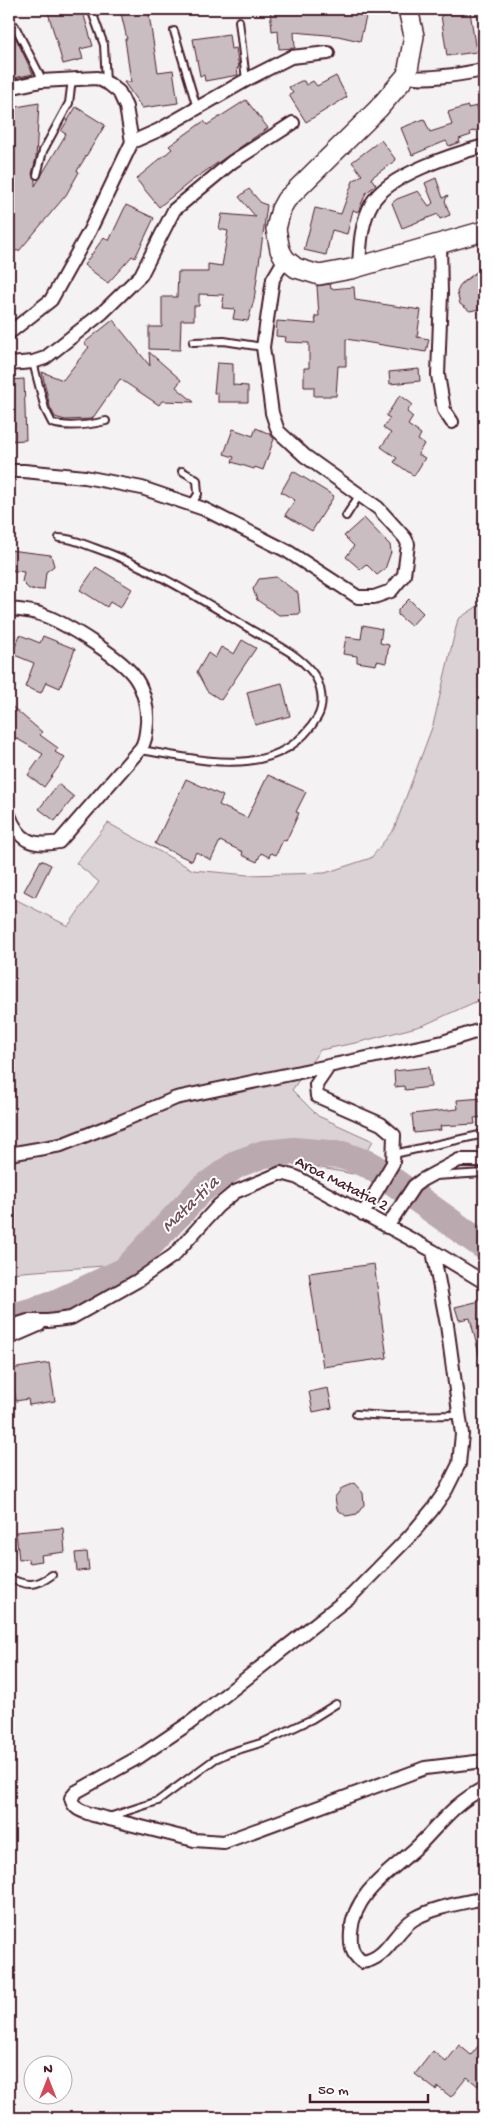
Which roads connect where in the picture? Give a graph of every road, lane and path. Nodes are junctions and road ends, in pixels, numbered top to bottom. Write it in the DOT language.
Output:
graph roads {
  1 [pos="91,9"];
  2 [pos="408,9"];
  3 [pos="239,21"];
  4 [pos="15,26"];
  5 [pos="174,31"];
  6 [pos="328,53"];
  7 [pos="484,70"];
  8 [pos="407,75"];
  9 [pos="72,79"];
  10 [pos="246,80"];
  11 [pos="43,81"];
  12 [pos="106,82"];
  13 [pos="9,88"];
  14 [pos="196,108"];
  15 [pos="293,123"];
  16 [pos="132,142"];
  17 [pos="484,146"];
  18 [pos="37,174"];
  19 [pos="484,231"];
  20 [pos="440,244"];
  21 [pos="285,259"];
  22 [pos="359,267"];
  23 [pos="9,333"];
  24 [pos="193,342"];
  25 [pos="263,347"];
  26 [pos="33,362"];
  27 [pos="9,364"];
  28 [pos="106,421"];
  29 [pos="452,422"];
  30 [pos="9,471"];
  31 [pos="182,471"];
  32 [pos="360,494"];
  33 [pos="191,505"];
  34 [pos="346,516"];
  35 [pos="59,538"];
  36 [pos="9,608"];
  37 [pos="140,750"];
  38 [pos="9,816"];
  39 [pos="484,1029"];
  40 [pos="329,1066"];
  41 [pos="484,1134"];
  42 [pos="9,1154"];
  43 [pos="394,1159"];
  44 [pos="484,1160"];
  45 [pos="484,1173"];
  46 [pos="418,1183"];
  47 [pos="363,1214"];
  48 [pos="387,1227"];
  49 [pos="433,1251"];
  50 [pos="484,1282"];
  51 [pos="48,1321"];
  52 [pos="9,1327"];
  53 [pos="9,1338"];
  54 [pos="356,1414"];
  55 [pos="460,1415"];
  56 [pos="52,1575"];
  57 [pos="9,1578"];
  58 [pos="336,1704"];
  59 [pos="484,1761"];
  60 [pos="484,1788"];
  61 [pos="105,1818"];
  62 [pos="484,1898"];
  1 -- 12 [label="lane"];
  2 -- 8 [label="main road"];
  3 -- 10 [label="lane"];
  4 -- 11 [label="lane"];
  5 -- 14 [label="lane"];
  6 -- 10 [label="street"];
  7 -- 8 [label="street"];
  8 -- 21 [label="main road"];
  9 -- 11 [label="street"];
  9 -- 12 [label="street"];
  9 -- 18 [label="lane"];
  10 -- 14 [label="street"];
  11 -- 13 [label="street"];
  12 -- 16 [label="street"];
  14 -- 16 [label="street"];
  15 -- 26 [label="street"];
  16 -- 23 [label="street"];
  17 -- 22 [label="street"];
  19 -- 20 [label="main road"];
  20 -- 22 [label="main road"];
  20 -- 29 [label="street"];
  21 -- 22 [label="main road"];
  21 -- 25 [label="street"];
  24 -- 25 [label="lane"];
  25 -- 32 [label="street"];
  26 -- 27 [label="street"];
  26 -- 28 [label="lane"];
  30 -- 33 [label="street"];
  31 -- 33 [label="lane"];
  32 -- 33 [label="street"];
  32 -- 34 [label="lane"];
  35 -- 37 [label="lane"];
  36 -- 37 [label="street"];
  37 -- 38 [label="street"];
  39 -- 40 [label="street"];
  40 -- 42 [label="street"];
  40 -- 43 [label="street"];
  41 -- 43 [label="lane"];
  43 -- 47 [label="street"];
  44 -- 46 [label="street"];
  45 -- 46 [label="lane"];
  46 -- 48 [label="street"];
  47 -- 48 [label="street, Aroa Matatia 2"];
  47 -- 51 [label="street, Aroa Matatia 2"];
  48 -- 49 [label="street, Aroa Matatia 2"];
  49 -- 50 [label="street, Aroa Matatia 2"];
  49 -- 55 [label="street"];
  51 -- 52 [label="street, Aroa Matatia 2"];
  51 -- 53 [label="street"];
  54 -- 55 [label="lane"];
  55 -- 61 [label="street"];
  56 -- 57 [label="lane"];
  58 -- 61 [label="lane"];
  59 -- 61 [label="street"];
  60 -- 62 [label="street"];
}
